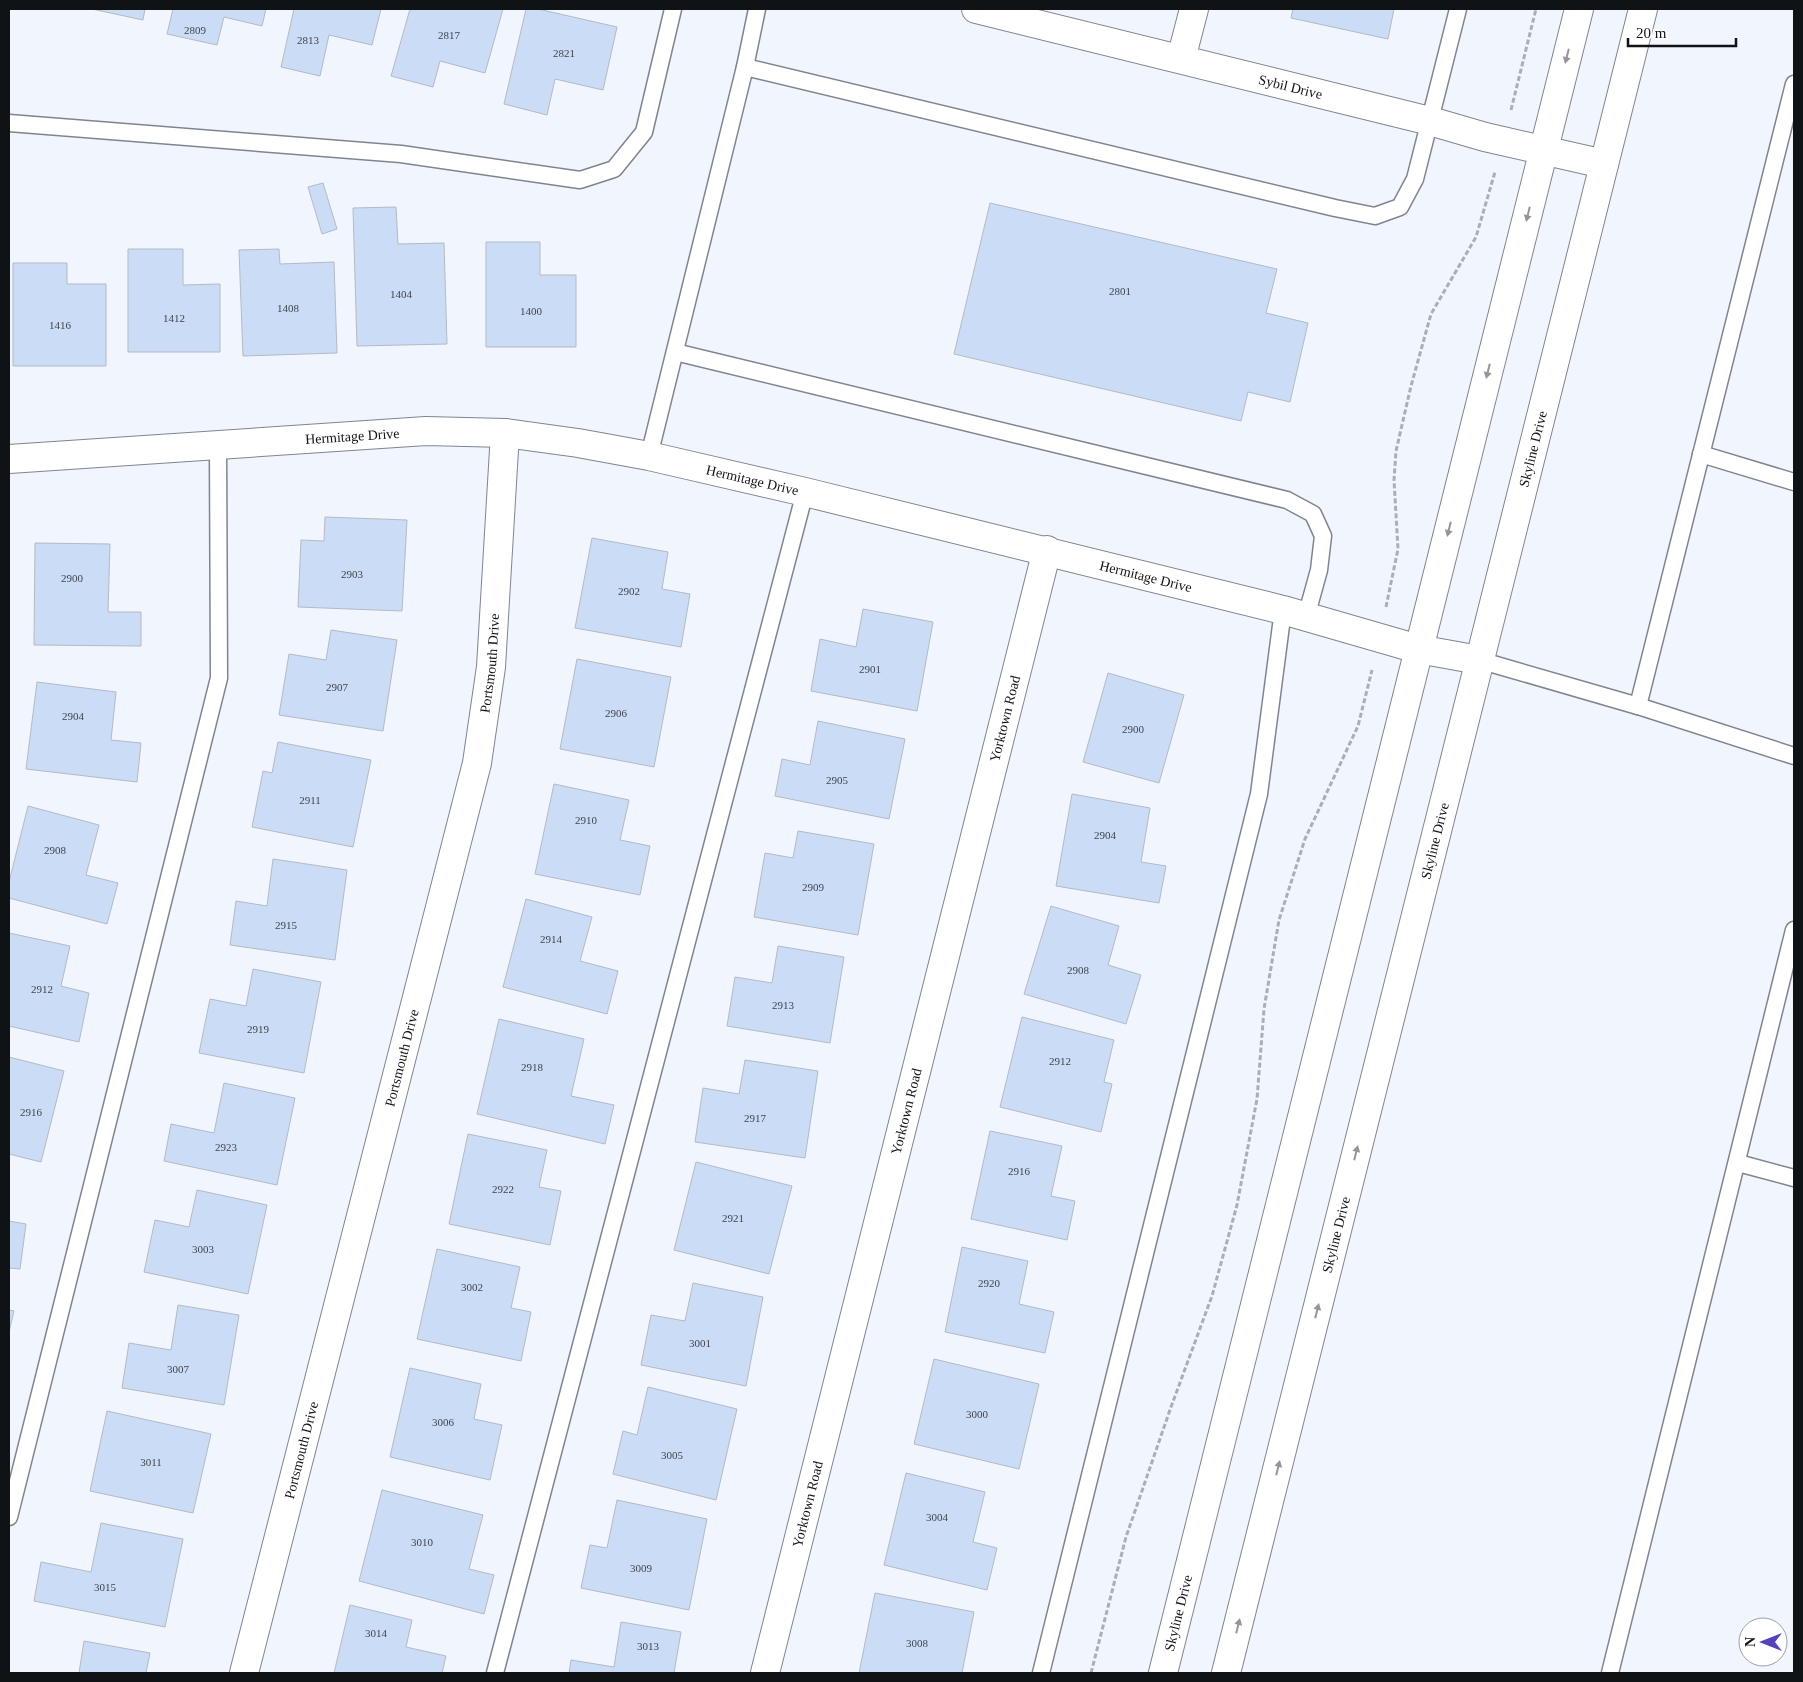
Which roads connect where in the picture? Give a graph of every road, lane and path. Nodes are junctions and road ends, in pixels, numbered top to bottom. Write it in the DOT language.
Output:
graph roads {
  1 [pos="673,9"];
  2 [pos="756,9"];
  3 [pos="976,9"];
  4 [pos="1194,9"];
  5 [pos="1458,9"];
  6 [pos="1536,9"];
  7 [pos="1579,9"];
  8 [pos="1643,9"];
  9 [pos="1181,59"];
  10 [pos="745,67"];
  11 [pos="1794,84"];
  12 [pos="1430,121"];
  13 [pos="9,123"];
  14 [pos="1504,141"];
  15 [pos="1544,151"];
  16 [pos="1604,164"];
  17 [pos="675,352"];
  18 [pos="505,433"];
  19 [pos="218,445"];
  20 [pos="1701,454"];
  21 [pos="649,456"];
  22 [pos="9,459"];
  23 [pos="1794,482"];
  24 [pos="805,492"];
  25 [pos="1047,550"];
  26 [pos="1295,614"];
  27 [pos="1380,638"];
  28 [pos="1418,649"];
  29 [pos="1479,660"];
  30 [pos="1638,706"];
  31 [pos="1794,756"];
  32 [pos="1794,930"];
  33 [pos="1738,1163"];
  34 [pos="1794,1178"];
  35 [pos="9,1517"];
  36 [pos="244,1673"];
  37 [pos="495,1673"];
  38 [pos="765,1673"];
  39 [pos="1041,1673"];
  40 [pos="1091,1673"];
  41 [pos="1163,1673"];
  42 [pos="1226,1673"];
  43 [pos="1610,1673"];
  1 -- 13 [label="lane"];
  2 -- 10 [label="lane"];
  3 -- 9 [label="street, Sybil Drive"];
  4 -- 9 [label="street"];
  5 -- 12 [label="lane"];
  6 -- 14 [label="path"];
  7 -- 15 [label="street, Skyline Drive, one-way"];
  8 -- 16 [label="street, Skyline Drive"];
  9 -- 12 [label="street, Sybil Drive"];
  10 -- 12 [label="lane"];
  10 -- 17 [label="lane"];
  11 -- 20 [label="lane"];
  12 -- 14 [label="street, Sybil Drive"];
  14 -- 15 [label="street, Sybil Drive"];
  14 -- 27 [label="path"];
  15 -- 16 [label="street, Sybil Drive"];
  15 -- 28 [label="street, Skyline Drive, one-way"];
  16 -- 29 [label="street, Skyline Drive"];
  17 -- 21 [label="lane"];
  17 -- 26 [label="lane"];
  18 -- 19 [label="street, Hermitage Drive"];
  18 -- 21 [label="street, Hermitage Drive"];
  18 -- 36 [label="street, Portsmouth Drive"];
  19 -- 22 [label="street, Hermitage Drive"];
  19 -- 35 [label="lane"];
  20 -- 23 [label="lane"];
  20 -- 30 [label="lane"];
  21 -- 24 [label="street, Hermitage Drive"];
  24 -- 25 [label="street, Hermitage Drive"];
  24 -- 37 [label="lane"];
  25 -- 26 [label="street, Hermitage Drive"];
  25 -- 38 [label="street, Yorktown Road"];
  26 -- 27 [label="street, Hermitage Drive"];
  26 -- 39 [label="lane"];
  27 -- 28 [label="street, Hermitage Drive"];
  27 -- 40 [label="path"];
  28 -- 29 [label="street, Hermitage Drive"];
  28 -- 41 [label="street, Skyline Drive"];
  29 -- 30 [label="lane"];
  42 -- 29 [label="street, Skyline Drive, one-way"];
  30 -- 31 [label="lane"];
  32 -- 33 [label="lane"];
  33 -- 34 [label="lane"];
  33 -- 43 [label="lane"];
}
